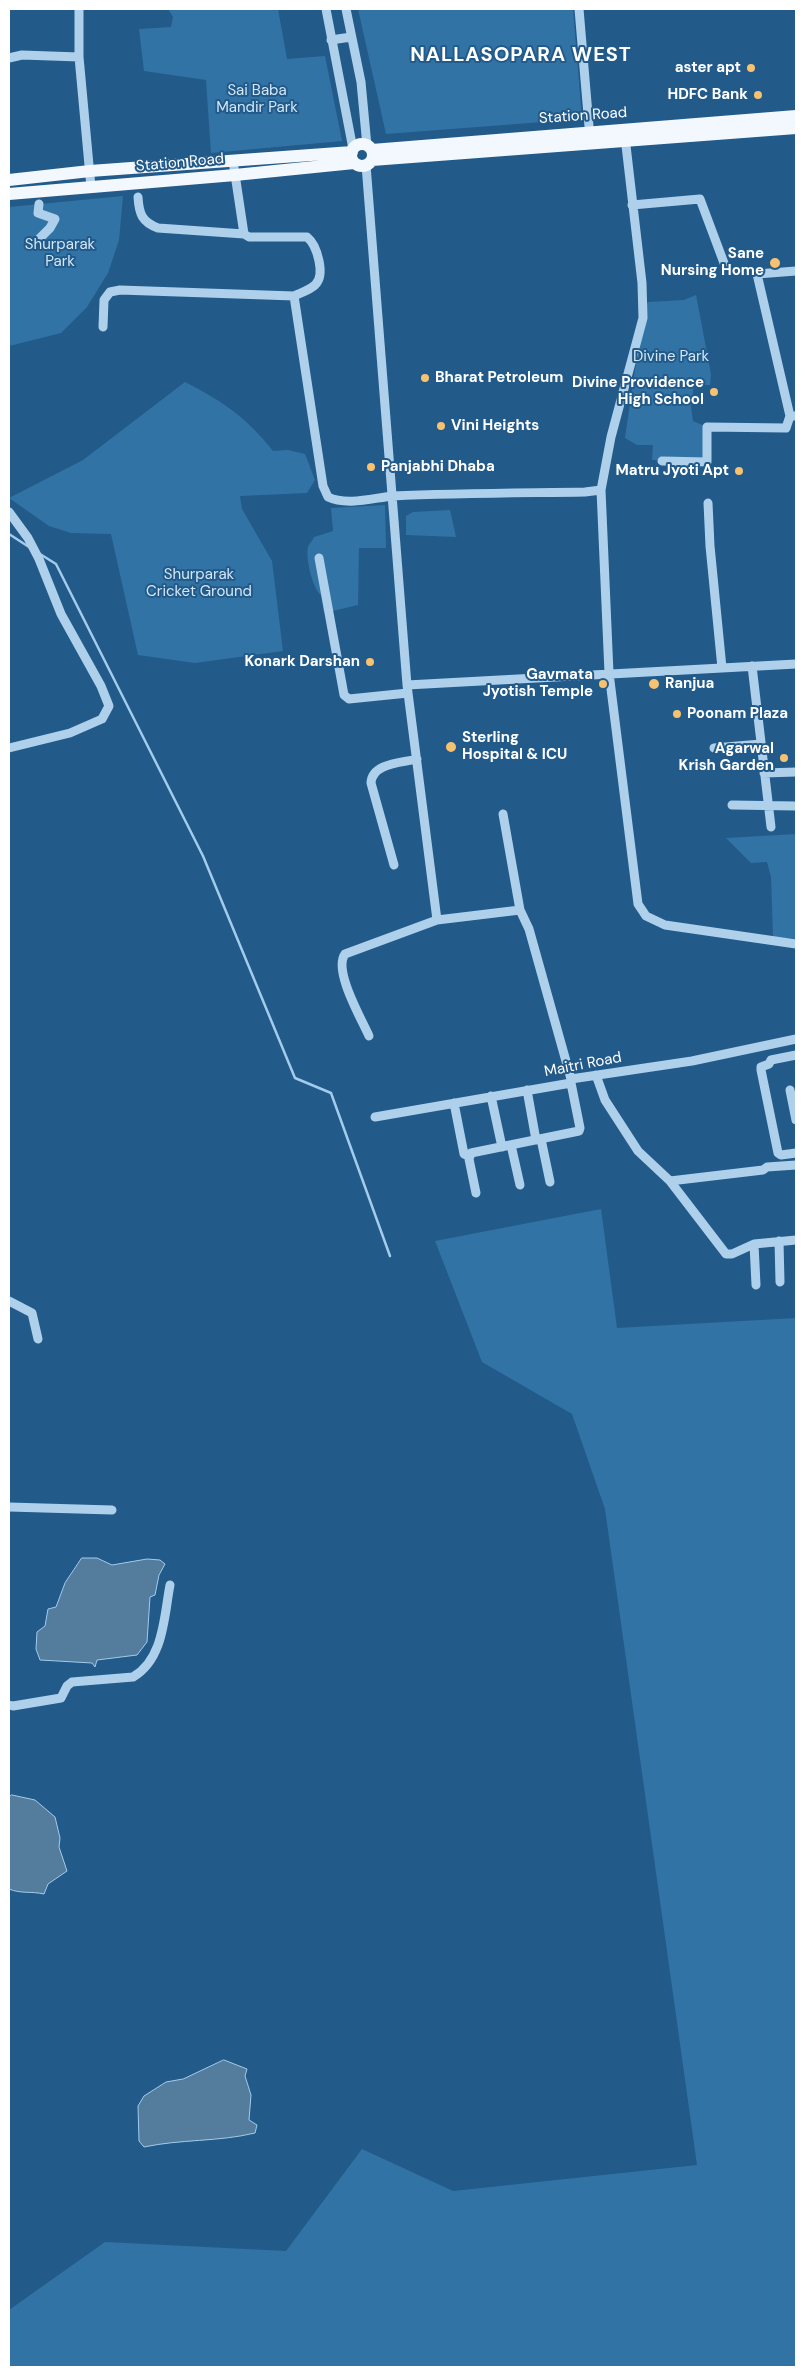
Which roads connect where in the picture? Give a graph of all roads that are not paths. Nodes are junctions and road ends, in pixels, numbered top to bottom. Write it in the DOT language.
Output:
graph roads {
  1 [pos="79,9"];
  2 [pos="326,9"];
  3 [pos="346,9"];
  4 [pos="579,9"];
  5 [pos="351,36"];
  6 [pos="332,40"];
  7 [pos="79,57"];
  8 [pos="9,58"];
  9 [pos="796,116"];
  10 [pos="796,128"];
  11 [pos="625,135"];
  12 [pos="590,138"];
  13 [pos="362,155"];
  14 [pos="233,161"];
  15 [pos="125,169"];
  16 [pos="90,171"];
  17 [pos="235,175"];
  18 [pos="22,178"];
  19 [pos="9,180"];
  20 [pos="126,184"];
  21 [pos="91,187"];
  22 [pos="23,193"];
  23 [pos="9,194"];
  24 [pos="138,197"];
  25 [pos="39,204"];
  26 [pos="632,205"];
  27 [pos="244,234"];
  28 [pos="38,240"];
  29 [pos="724,263"];
  30 [pos="796,271"];
  31 [pos="294,296"];
  32 [pos="103,327"];
  33 [pos="793,416"];
  34 [pos="662,461"];
  35 [pos="601,490"];
  36 [pos="392,496"];
  37 [pos="708,503"];
  38 [pos="9,512"];
  39 [pos="319,558"];
  40 [pos="796,664"];
  41 [pos="752,666"];
  42 [pos="722,668"];
  43 [pos="609,674"];
  44 [pos="408,689"];
  45 [pos="761,744"];
  46 [pos="9,748"];
  47 [pos="714,748"];
  48 [pos="417,759"];
  49 [pos="796,772"];
  50 [pos="764,773"];
  51 [pos="732,805"];
  52 [pos="768,806"];
  53 [pos="796,806"];
  54 [pos="503,814"];
  55 [pos="771,827"];
  56 [pos="394,865"];
  57 [pos="520,910"];
  58 [pos="437,920"];
  59 [pos="796,944"];
  60 [pos="369,1036"];
  61 [pos="796,1039"];
  62 [pos="767,1045"];
  63 [pos="796,1056"];
  64 [pos="771,1060"];
  65 [pos="596,1075"];
  66 [pos="571,1081"];
  67 [pos="527,1090"];
  68 [pos="790,1090"];
  69 [pos="491,1096"];
  70 [pos="454,1103"];
  71 [pos="795,1106"];
  72 [pos="375,1117"];
  73 [pos="796,1120"];
  74 [pos="538,1140"];
  75 [pos="507,1146"];
  76 [pos="796,1153"];
  77 [pos="469,1156"];
  78 [pos="796,1165"];
  79 [pos="670,1181"];
  80 [pos="550,1182"];
  81 [pos="520,1185"];
  82 [pos="476,1193"];
  83 [pos="779,1240"];
  84 [pos="796,1240"];
  85 [pos="754,1244"];
  86 [pos="780,1282"];
  87 [pos="756,1285"];
  88 [pos="9,1302"];
  89 [pos="38,1339"];
  90 [pos="9,1507"];
  91 [pos="112,1510"];
  92 [pos="170,1585"];
  93 [pos="9,1705"];
  1 -- 7 [label="street"];
  2 -- 6 [label="street"];
  3 -- 5 [label="street"];
  4 -- 12 [label="street"];
  5 -- 6 [label="street"];
  5 -- 13 [label="street"];
  6 -- 13 [label="street"];
  7 -- 8 [label="street"];
  7 -- 16 [label="street"];
  9 -- 11 [label="main road, Station Road"];
  10 -- 11 [label="main road, Station Road"];
  11 -- 12 [label="main road, Station Road"];
  11 -- 26 [label="street"];
  12 -- 13 [label="main road, Station Road"];
  13 -- 14 [label="main road, Station Road"];
  13 -- 17 [label="main road, Station Road"];
  13 -- 36 [label="street"];
  14 -- 15 [label="main road, Station Road"];
  14 -- 17 [label="street"];
  15 -- 16 [label="main road, Station Road"];
  15 -- 20 [label="main road"];
  16 -- 18 [label="main road, Station Road"];
  16 -- 21 [label="street"];
  17 -- 20 [label="main road, Station Road"];
  17 -- 27 [label="street"];
  18 -- 19 [label="main road, Station Road"];
  18 -- 22 [label="main road"];
  20 -- 21 [label="main road, Station Road"];
  21 -- 22 [label="main road, Station Road"];
  22 -- 23 [label="main road, Station Road"];
  24 -- 27 [label="street"];
  25 -- 28 [label="street"];
  26 -- 29 [label="street"];
  26 -- 35 [label="street"];
  27 -- 31 [label="street"];
  30 -- 33 [label="street"];
  31 -- 32 [label="street"];
  31 -- 36 [label="street"];
  33 -- 34 [label="street"];
  35 -- 36 [label="street"];
  35 -- 43 [label="street"];
  36 -- 44 [label="street"];
  37 -- 42 [label="street"];
  38 -- 46 [label="street"];
  39 -- 44 [label="street"];
  40 -- 41 [label="street"];
  41 -- 42 [label="street"];
  41 -- 45 [label="street"];
  42 -- 43 [label="street"];
  43 -- 44 [label="street"];
  43 -- 59 [label="street"];
  44 -- 48 [label="street"];
  45 -- 47 [label="street"];
  45 -- 50 [label="street"];
  48 -- 56 [label="street"];
  48 -- 58 [label="street"];
  49 -- 50 [label="street"];
  50 -- 52 [label="street"];
  51 -- 52 [label="street"];
  52 -- 53 [label="street"];
  52 -- 55 [label="street"];
  54 -- 57 [label="street"];
  57 -- 58 [label="street"];
  57 -- 66 [label="street"];
  58 -- 60 [label="street"];
  61 -- 62 [label="street, Maitri Road"];
  62 -- 64 [label="street"];
  62 -- 65 [label="street, Maitri Road"];
  63 -- 64 [label="street"];
  64 -- 76 [label="street"];
  65 -- 66 [label="street, Maitri Road"];
  65 -- 79 [label="street"];
  66 -- 67 [label="street, Maitri Road"];
  66 -- 74 [label="street"];
  67 -- 69 [label="street, Maitri Road"];
  67 -- 74 [label="street"];
  68 -- 71 [label="street"];
  69 -- 70 [label="street, Maitri Road"];
  69 -- 75 [label="street"];
  70 -- 72 [label="street, Maitri Road"];
  70 -- 77 [label="street"];
  71 -- 73 [label="street"];
  74 -- 75 [label="street"];
  74 -- 80 [label="street"];
  75 -- 77 [label="street"];
  75 -- 81 [label="street"];
  77 -- 82 [label="street"];
  78 -- 79 [label="street"];
  79 -- 85 [label="street"];
  83 -- 84 [label="street"];
  83 -- 85 [label="street"];
  83 -- 86 [label="street"];
  85 -- 87 [label="street"];
  88 -- 89 [label="street"];
  90 -- 91 [label="street"];
  92 -- 93 [label="street"];
}
